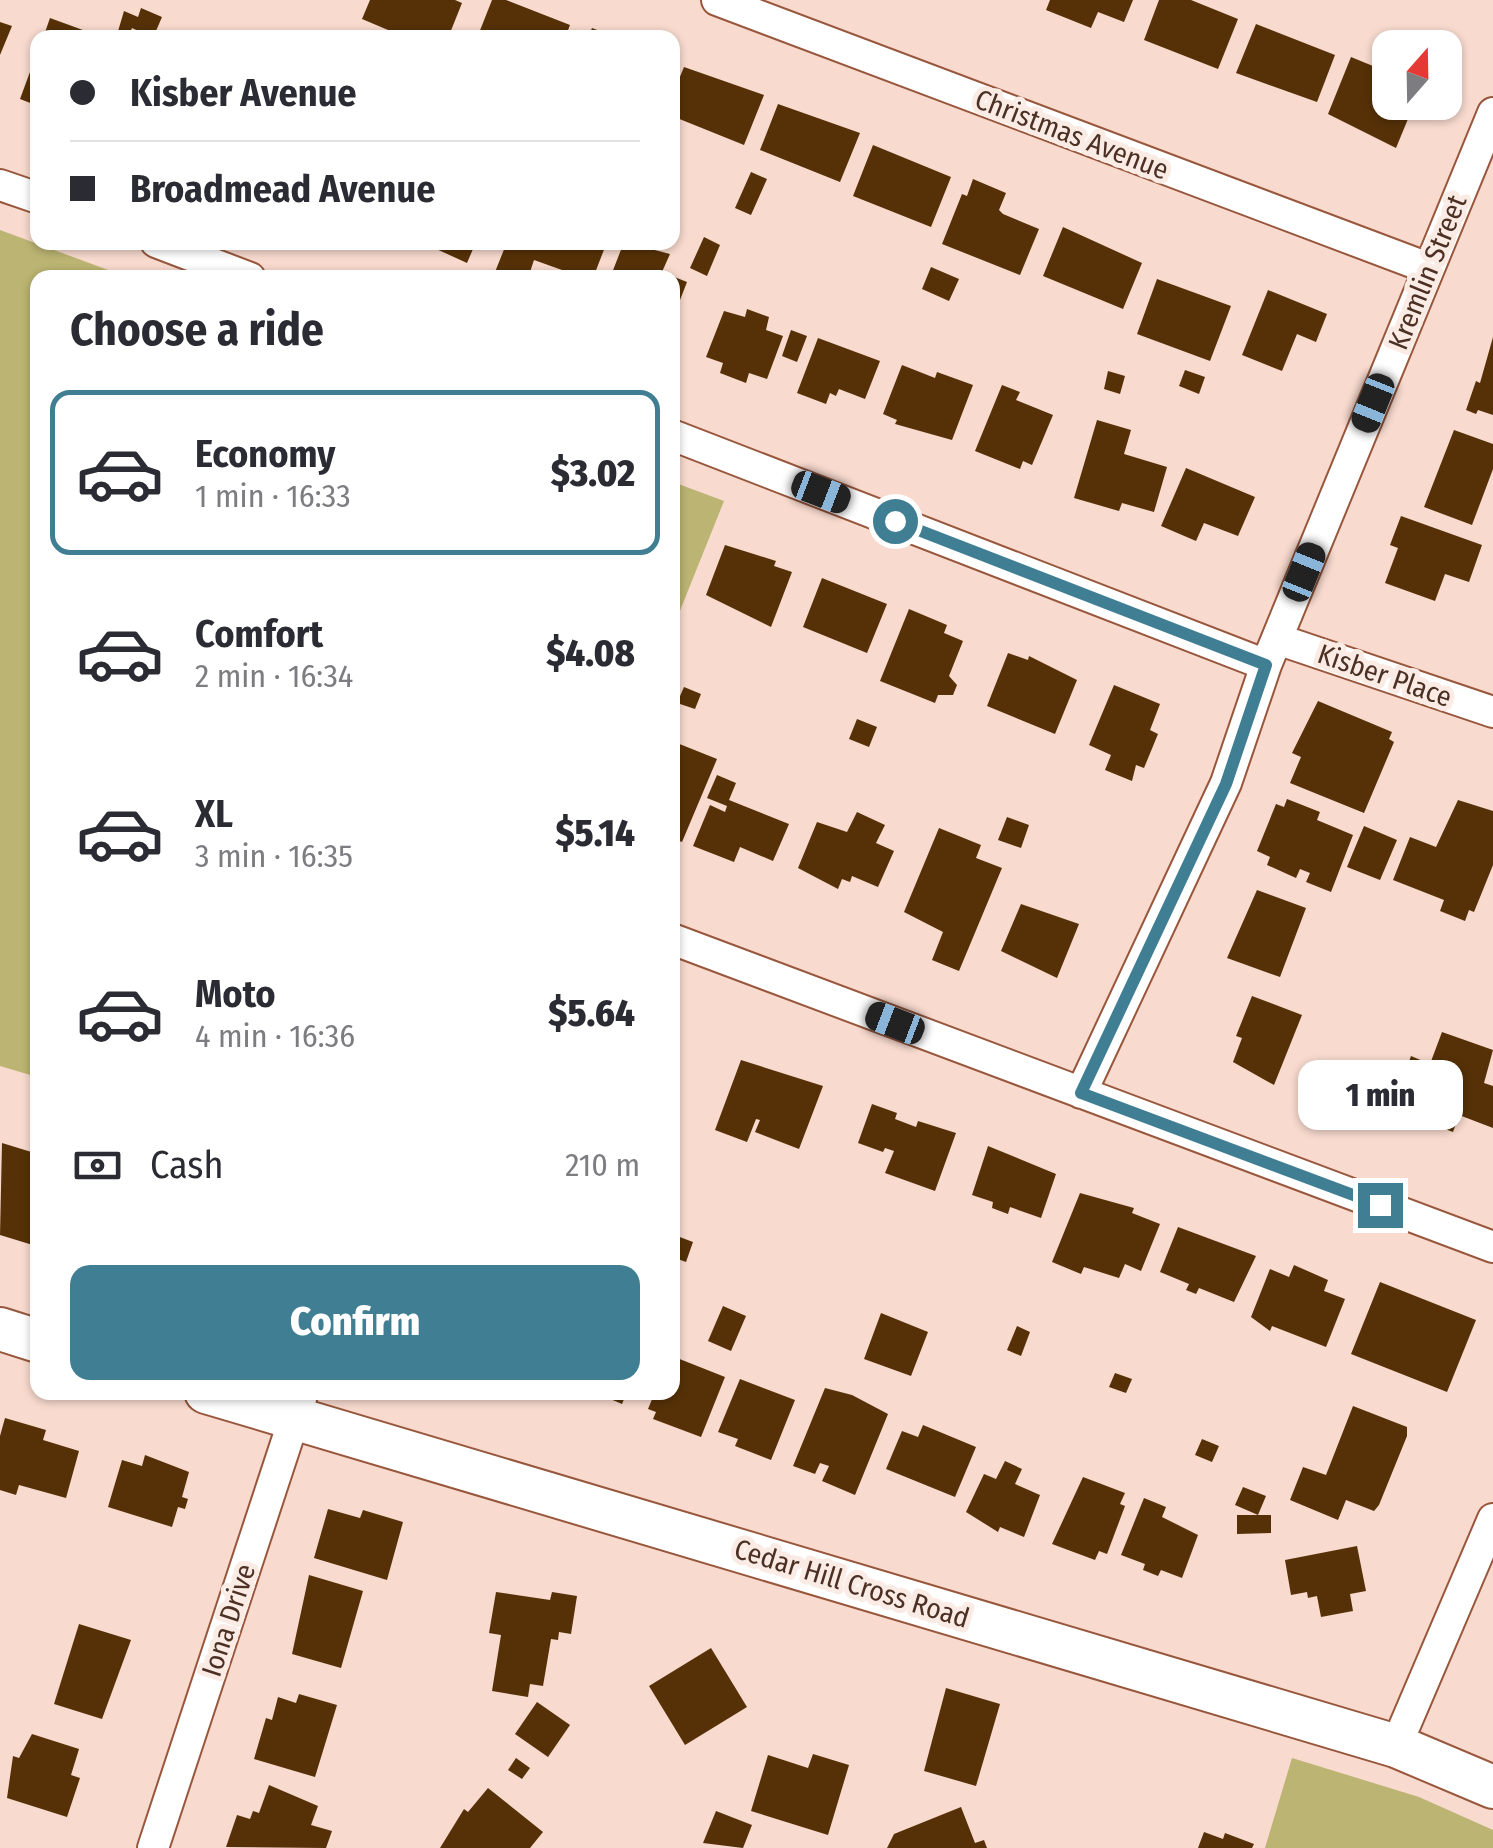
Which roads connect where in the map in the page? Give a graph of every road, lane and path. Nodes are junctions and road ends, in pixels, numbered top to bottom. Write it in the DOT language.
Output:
graph roads {
  1 [pos="716,0"];
  2 [pos="1493,112"];
  3 [pos="0,184"];
  4 [pos="30,195"];
  5 [pos="177,250"];
  6 [pos="1428,268"];
  7 [pos="229,270"];
  8 [pos="680,437"];
  9 [pos="1272,652"];
  10 [pos="1493,712"];
  11 [pos="680,942"];
  12 [pos="1081,1093"];
  13 [pos="1493,1247"];
  14 [pos="0,1329"];
  15 [pos="30,1338"];
  16 [pos="258,1400"];
  17 [pos="297,1406"];
  18 [pos="1493,1518"];
  19 [pos="1396,1746"];
  20 [pos="1493,1787"];
  21 [pos="153,1848"];
  1 -- 6 [label="street, Christmas Avenue"];
  2 -- 6 [label="street, Kremlin Street"];
  3 -- 4 [label="street"];
  5 -- 7 [label="street"];
  6 -- 9 [label="street, Kremlin Street"];
  8 -- 9 [label="street, Kisber Place"];
  9 -- 10 [label="street, Kisber Place"];
  9 -- 12 [label="street, Kremlin Street"];
  11 -- 12 [label="street"];
  12 -- 13 [label="street"];
  14 -- 15 [label="main road"];
  16 -- 17 [label="main road, Cedar Hill Cross Road"];
  17 -- 19 [label="main road, Cedar Hill Cross Road"];
  17 -- 21 [label="street, Iona Drive"];
  18 -- 19 [label="street"];
  19 -- 20 [label="main road, Cedar Hill Cross Road"];
}
